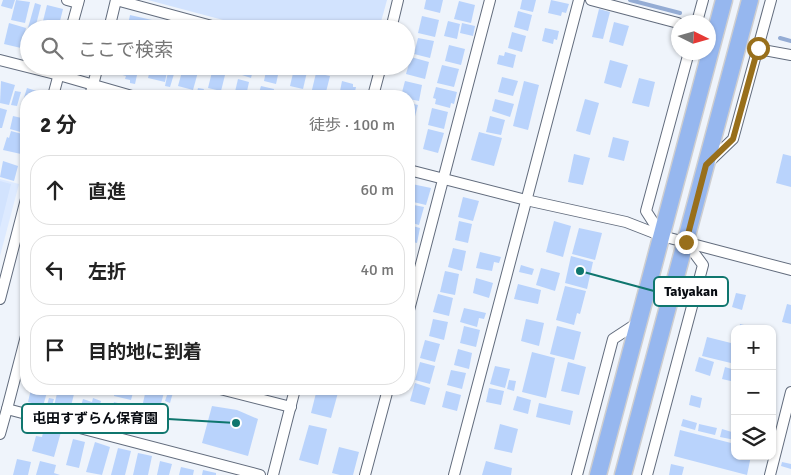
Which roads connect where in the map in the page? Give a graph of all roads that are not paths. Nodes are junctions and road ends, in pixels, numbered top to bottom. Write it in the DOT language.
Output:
graph roads {
  1 [pos="67,0"];
  2 [pos="398,0"];
  3 [pos="490,0"];
  4 [pos="579,0"];
  5 [pos="591,0"];
  6 [pos="703,0"];
  7 [pos="724,0"];
  8 [pos="750,0"];
  9 [pos="771,0"];
  10 [pos="78,2"];
  11 [pos="699,15"];
  12 [pos="73,20"];
  13 [pos="110,20"];
  14 [pos="190,20"];
  15 [pos="393,20"];
  16 [pos="671,22"];
  17 [pos="758,48"];
  18 [pos="791,55"];
  19 [pos="0,60"];
  20 [pos="686,60"];
  21 [pos="20,64"];
  22 [pos="59,75"];
  23 [pos="70,75"];
  24 [pos="96,75"];
  25 [pos="378,75"];
  26 [pos="94,85"];
  27 [pos="55,90"];
  28 [pos="92,90"];
  29 [pos="111,90"];
  30 [pos="374,90"];
  31 [pos="706,165"];
  32 [pos="415,172"];
  33 [pos="444,179"];
  34 [pos="526,200"];
  35 [pos="20,222"];
  36 [pos="662,236"];
  37 [pos="686,242"];
  38 [pos="791,270"];
  39 [pos="415,288"];
  40 [pos="0,299"];
  41 [pos="639,322"];
  42 [pos="20,360"];
  43 [pos="791,392"];
  44 [pos="244,395"];
  45 [pos="294,395"];
  46 [pos="386,395"];
  47 [pos="291,407"];
  48 [pos="7,408"];
  49 [pos="0,434"];
  50 [pos="260,475"];
  51 [pos="272,475"];
  52 [pos="365,475"];
  53 [pos="454,475"];
  54 [pos="577,475"];
  55 [pos="598,475"];
  56 [pos="623,475"];
  57 [pos="647,475"];
  58 [pos="770,475"];
  1 -- 10 [label="street"];
  2 -- 15 [label="street"];
  3 -- 33 [label="street"];
  4 -- 34 [label="street"];
  5 -- 16 [label="street"];
  6 -- 11 [label="street"];
  7 -- 36 [label="main road"];
  8 -- 31 [label="main road"];
  9 -- 17 [label="street"];
  10 -- 12 [label="street"];
  13 -- 14 [label="street"];
  17 -- 18 [label="street"];
  17 -- 31 [label="street"];
  19 -- 21 [label="street"];
  20 -- 36 [label="street"];
  22 -- 27 [label="street"];
  23 -- 26 [label="street"];
  24 -- 26 [label="street"];
  25 -- 30 [label="street"];
  26 -- 28 [label="street"];
  26 -- 29 [label="street"];
  31 -- 37 [label="main road"];
  32 -- 33 [label="street"];
  33 -- 34 [label="street"];
  33 -- 39 [label="street"];
  34 -- 36 [label="street"];
  34 -- 53 [label="street"];
  35 -- 40 [label="street"];
  36 -- 37 [label="street"];
  36 -- 41 [label="main road"];
  37 -- 38 [label="street"];
  37 -- 56 [label="main road"];
  37 -- 57 [label="street"];
  41 -- 54 [label="street"];
  41 -- 55 [label="main road"];
  42 -- 48 [label="street"];
  43 -- 58 [label="street"];
  44 -- 47 [label="street"];
  45 -- 47 [label="street"];
  46 -- 52 [label="street"];
  47 -- 51 [label="street"];
  48 -- 49 [label="street"];
  48 -- 50 [label="street"];
}
